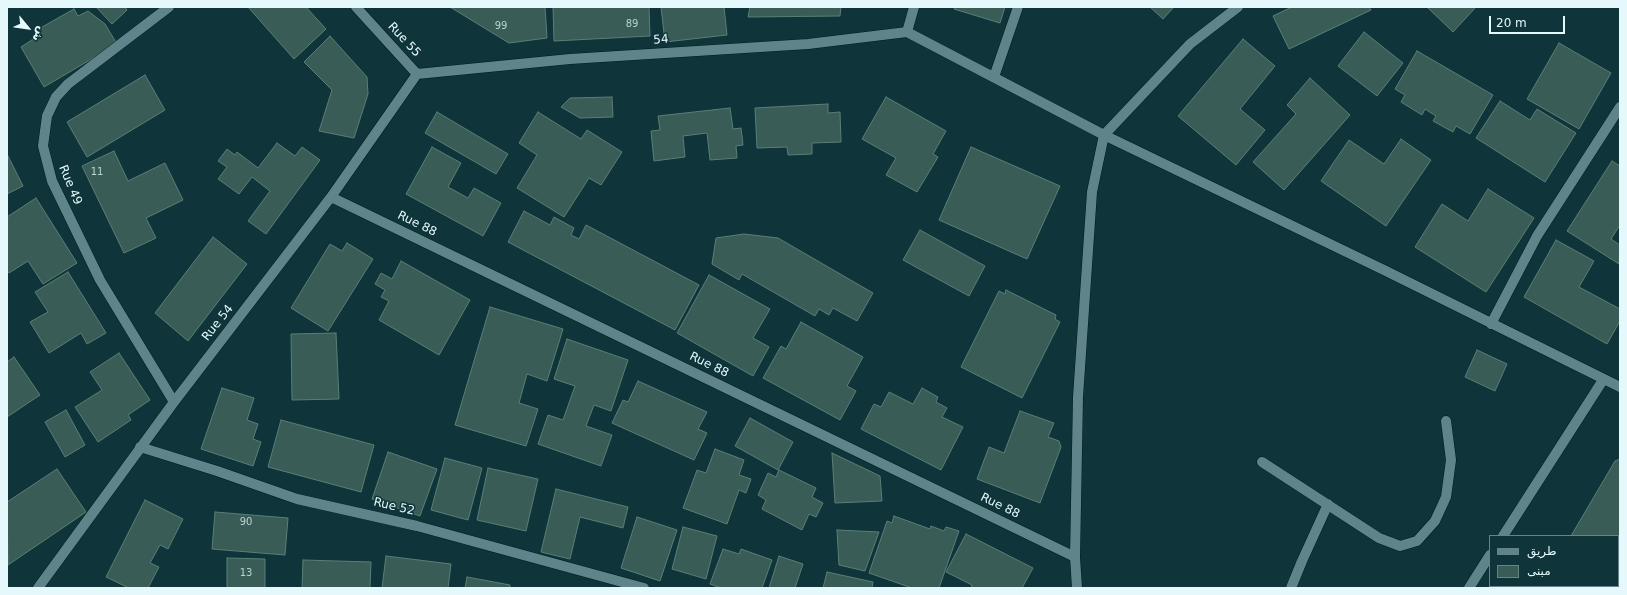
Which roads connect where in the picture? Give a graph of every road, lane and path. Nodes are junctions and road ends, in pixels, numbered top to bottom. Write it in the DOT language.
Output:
graph roads {
  1 [pos="169,7"];
  2 [pos="356,7"];
  3 [pos="914,7"];
  4 [pos="1018,7"];
  5 [pos="1238,7"];
  6 [pos="907,32"];
  7 [pos="418,74"];
  8 [pos="994,77"];
  9 [pos="1620,107"];
  10 [pos="1104,135"];
  11 [pos="331,197"];
  12 [pos="1492,324"];
  13 [pos="1603,380"];
  14 [pos="1620,387"];
  15 [pos="174,402"];
  16 [pos="1446,421"];
  17 [pos="140,447"];
  18 [pos="1262,462"];
  19 [pos="1328,504"];
  20 [pos="1504,535"];
  21 [pos="1075,557"];
  22 [pos="1489,558"];
  23 [pos="38,588"];
  24 [pos="644,588"];
  25 [pos="1077,588"];
  26 [pos="1291,588"];
  27 [pos="1469,588"];
  1 -- 15 [label="street, Rue 49"];
  2 -- 7 [label="street, Rue 55"];
  3 -- 6 [label="street"];
  4 -- 8 [label="street"];
  5 -- 10 [label="street"];
  6 -- 7 [label="street, 54"];
  6 -- 8 [label="street"];
  7 -- 11 [label="street, Rue 54"];
  8 -- 10 [label="street"];
  9 -- 12 [label="street"];
  10 -- 12 [label="street"];
  10 -- 21 [label="street"];
  11 -- 15 [label="street, Rue 54"];
  11 -- 21 [label="street, Rue 88"];
  12 -- 13 [label="street"];
  13 -- 14 [label="street"];
  13 -- 20 [label="street"];
  15 -- 17 [label="street, Rue 54"];
  16 -- 19 [label="street"];
  17 -- 23 [label="street, Rue 54"];
  17 -- 24 [label="street, Rue 52"];
  18 -- 19 [label="street"];
  19 -- 26 [label="street"];
  21 -- 25 [label="street"];
  22 -- 27 [label="street"];
}
